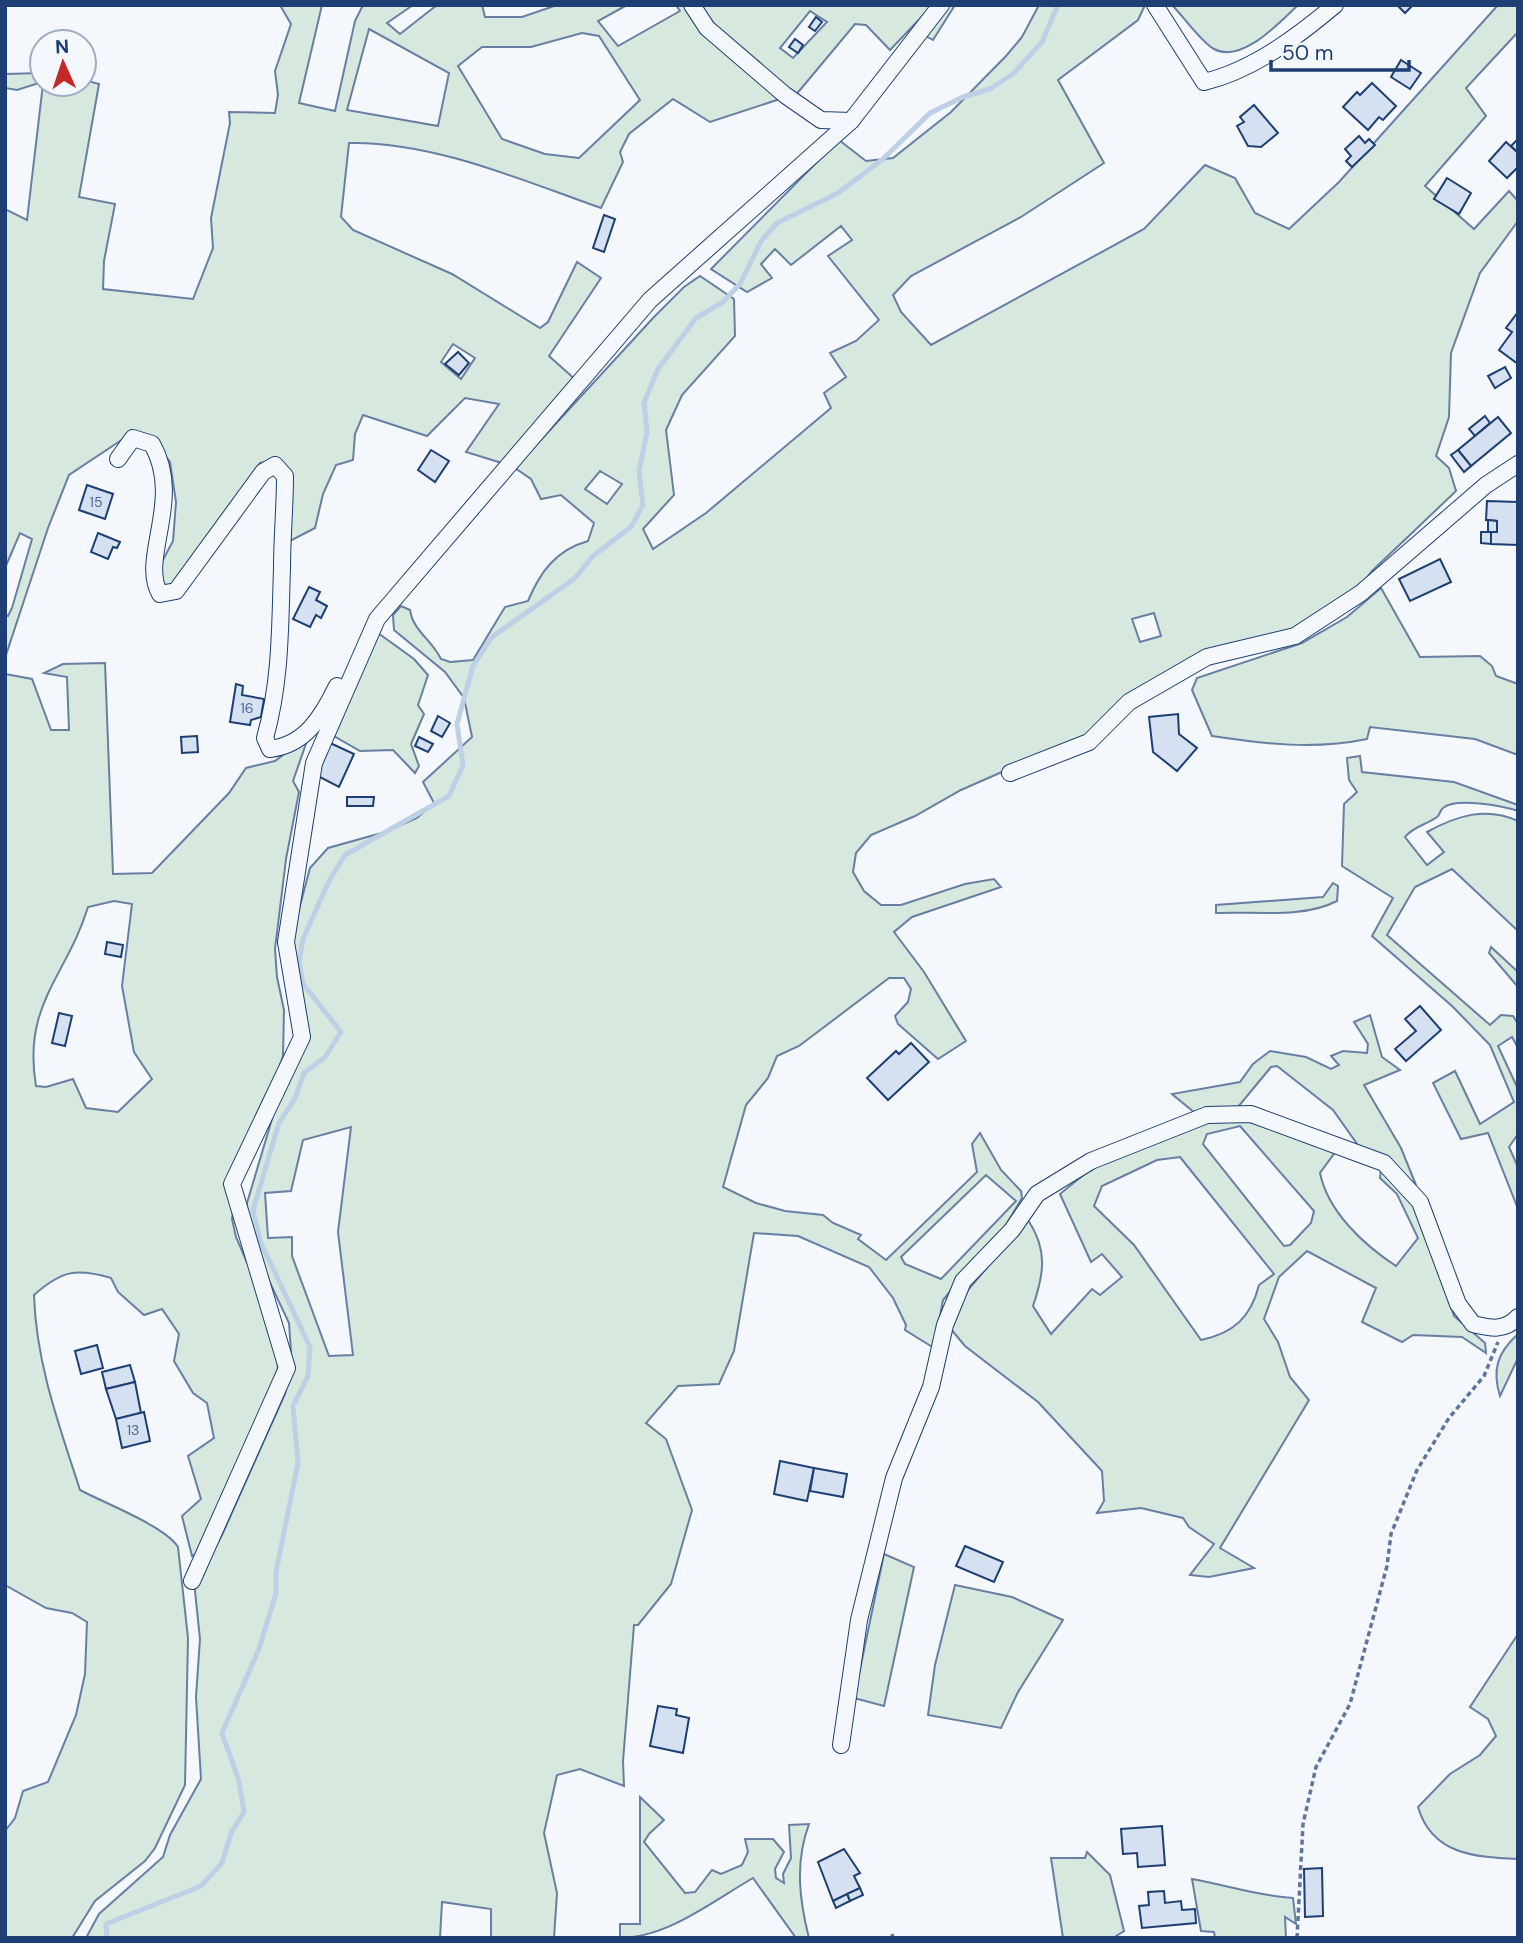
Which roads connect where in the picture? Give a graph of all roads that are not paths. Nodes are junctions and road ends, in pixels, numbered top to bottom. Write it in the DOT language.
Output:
graph roads {
  1 [pos="692,5"];
  2 [pos="941,5"];
  3 [pos="1155,5"];
  4 [pos="1335,5"];
  5 [pos="851,121"];
  6 [pos="118,459"];
  7 [pos="1518,464"];
  8 [pos="376,619"];
  9 [pos="1010,773"];
  10 [pos="1518,1317"];
  11 [pos="192,1581"];
  12 [pos="841,1745"];
  1 -- 5 [label="street"];
  2 -- 5 [label="street"];
  3 -- 4 [label="street"];
  5 -- 8 [label="street"];
  6 -- 8 [label="street"];
  7 -- 9 [label="street"];
  8 -- 11 [label="street"];
  10 -- 12 [label="street"];
}
